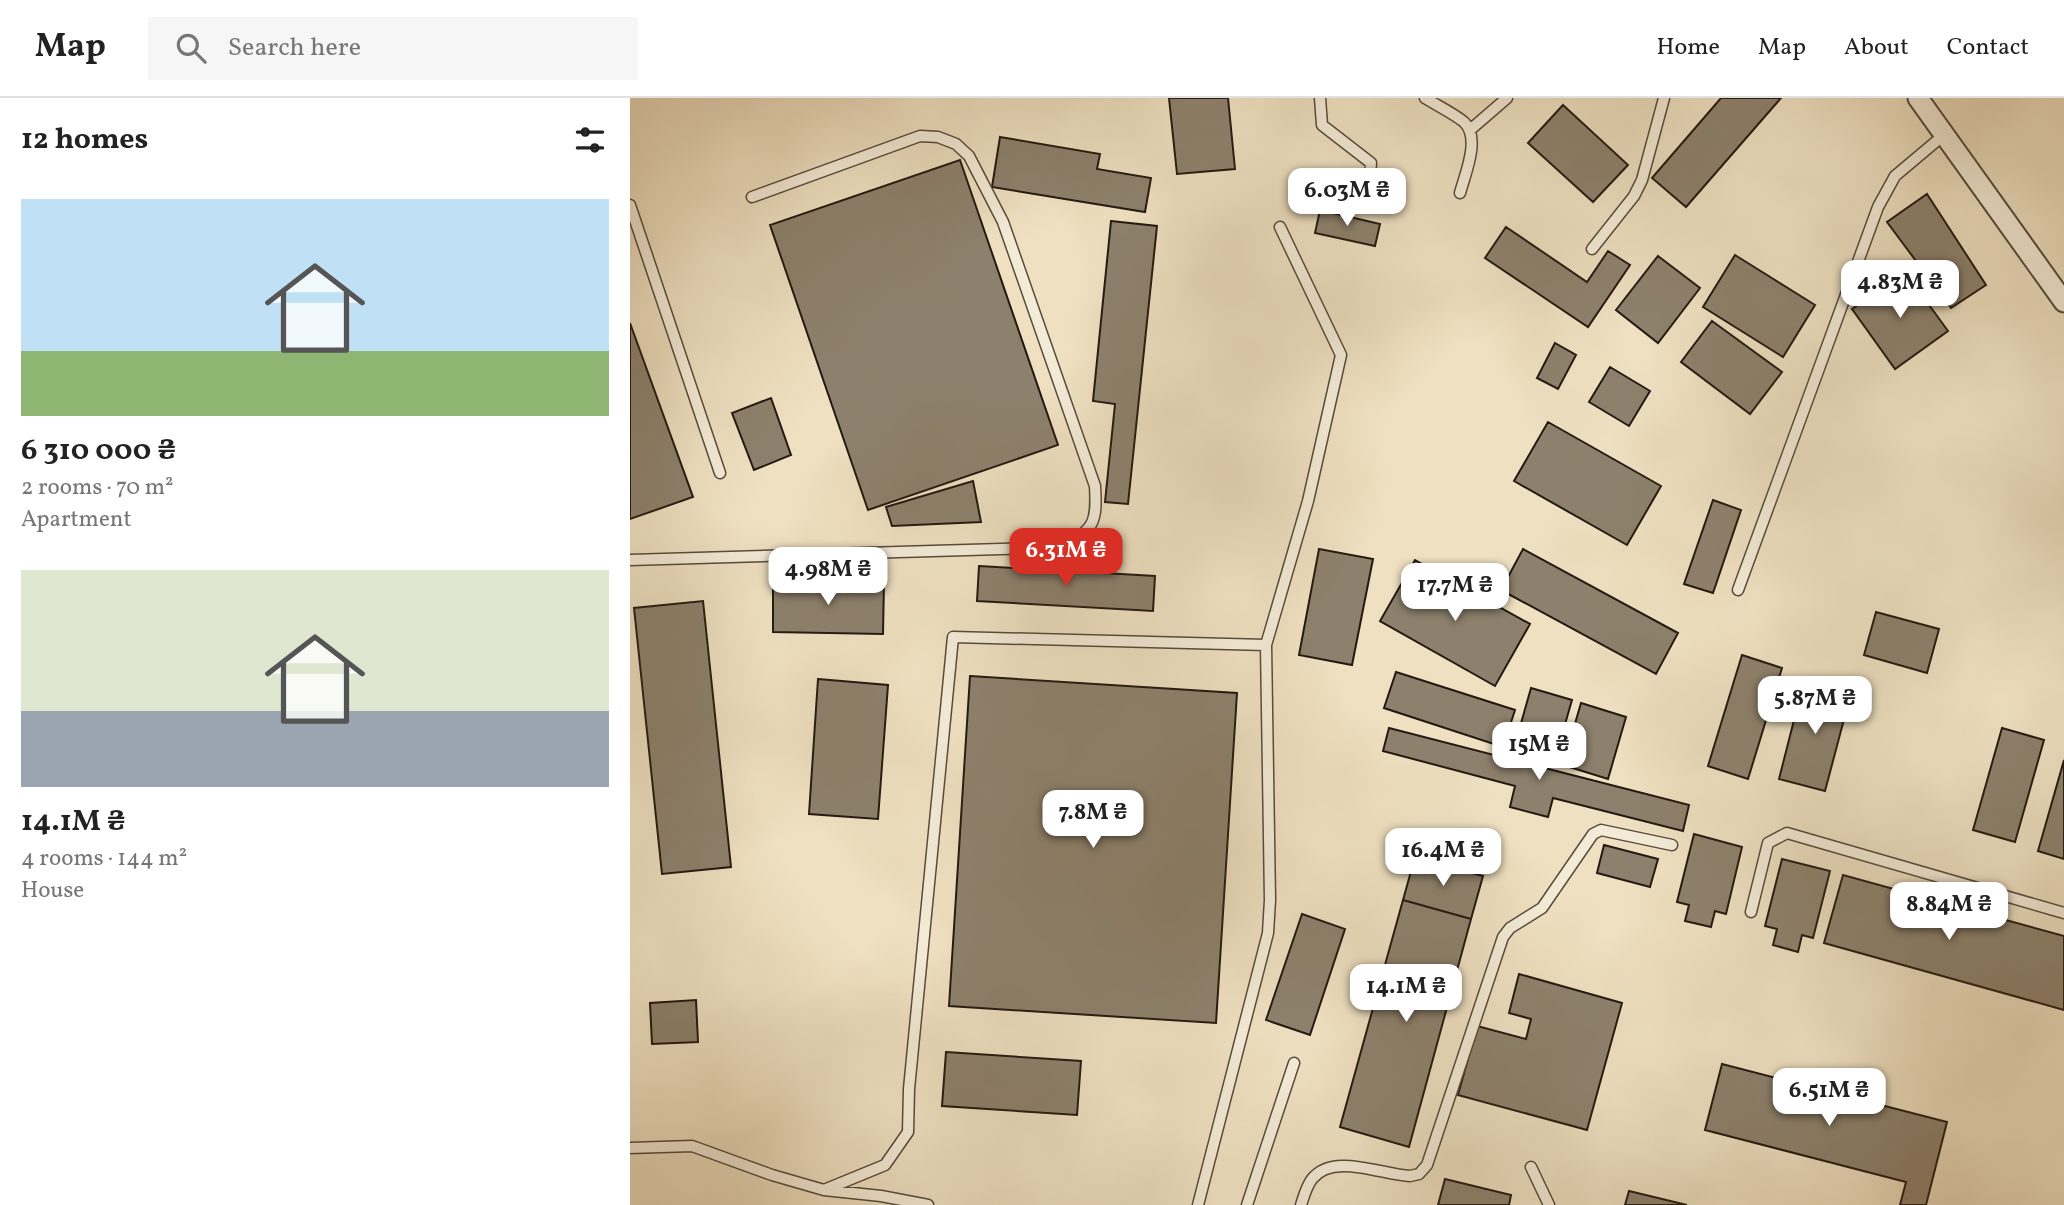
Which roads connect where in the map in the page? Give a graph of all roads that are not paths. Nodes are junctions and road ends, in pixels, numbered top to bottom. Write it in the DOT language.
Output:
graph roads {
  1 [pos="1320,98"];
  2 [pos="1425,98"];
  3 [pos="1507,98"];
  4 [pos="1664,98"];
  5 [pos="1918,98"];
  6 [pos="1470,130"];
  7 [pos="1945,134"];
  8 [pos="1460,192"];
  9 [pos="752,197"];
  10 [pos="1368,197"];
  11 [pos="630,205"];
  12 [pos="1280,227"];
  13 [pos="1592,249"];
  14 [pos="2064,302"];
  15 [pos="720,473"];
  16 [pos="630,560"];
  17 [pos="1738,590"];
  18 [pos="1266,645"];
  19 [pos="1672,845"];
  20 [pos="1752,912"];
  21 [pos="2064,913"];
  22 [pos="1294,1062"];
  23 [pos="630,1148"];
  24 [pos="1531,1167"];
  25 [pos="824,1190"];
  26 [pos="928,1205"];
  27 [pos="1199,1205"];
  28 [pos="1247,1205"];
  29 [pos="1301,1205"];
  30 [pos="1549,1205"];
  1 -- 10 [label="lane"];
  2 -- 6 [label="lane"];
  3 -- 6 [label="lane"];
  4 -- 13 [label="lane"];
  5 -- 7 [label="street"];
  6 -- 8 [label="lane"];
  7 -- 14 [label="street"];
  7 -- 17 [label="lane"];
  9 -- 16 [label="lane"];
  11 -- 15 [label="lane"];
  12 -- 18 [label="lane"];
  18 -- 25 [label="lane"];
  18 -- 27 [label="lane"];
  19 -- 29 [label="lane"];
  20 -- 21 [label="lane"];
  22 -- 28 [label="lane"];
  23 -- 25 [label="lane"];
  24 -- 30 [label="lane"];
  25 -- 26 [label="lane"];
}
